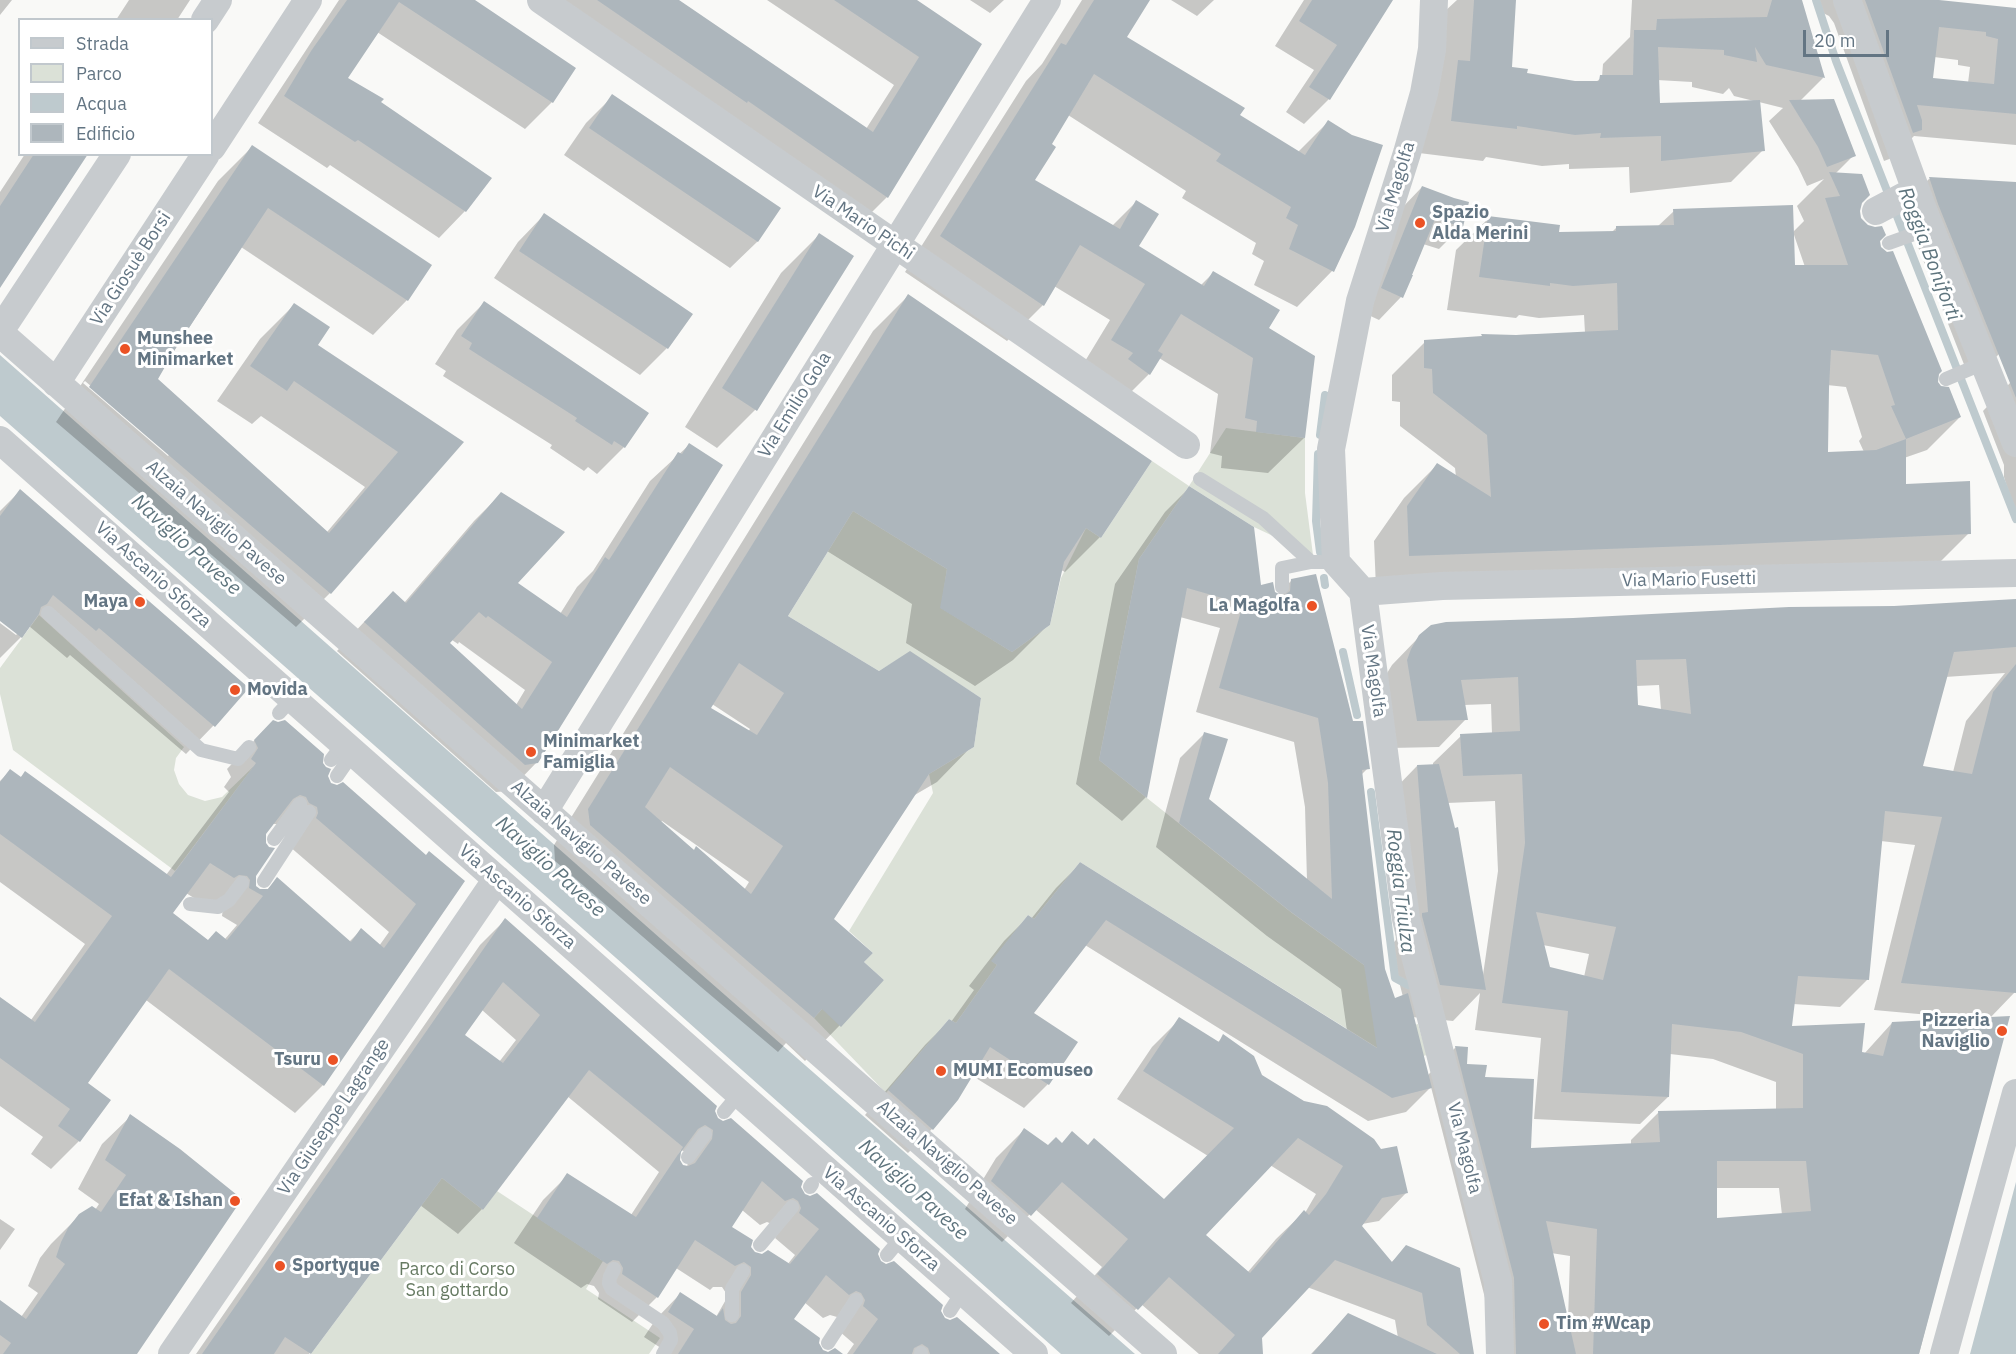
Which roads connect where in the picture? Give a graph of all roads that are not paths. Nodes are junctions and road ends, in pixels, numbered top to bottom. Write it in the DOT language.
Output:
graph roads {
  1 [pos="218,0"];
  2 [pos="308,0"];
  3 [pos="541,0"];
  4 [pos="1047,0"];
  5 [pos="1434,0"];
  6 [pos="1847,0"];
  7 [pos="206,18"];
  8 [pos="213,145"];
  9 [pos="116,156"];
  10 [pos="205,156"];
  11 [pos="1910,193"];
  12 [pos="1876,211"];
  13 [pos="1924,230"];
  14 [pos="1889,243"];
  15 [pos="895,245"];
  16 [pos="0,332"];
  17 [pos="1978,365"];
  18 [pos="1946,379"];
  19 [pos="56,382"];
  20 [pos="0,440"];
  21 [pos="2016,443"];
  22 [pos="1186,446"];
  23 [pos="1200,479"];
  24 [pos="1323,562"];
  25 [pos="2016,573"];
  26 [pos="1282,587"];
  27 [pos="1363,592"];
  28 [pos="48,613"];
  29 [pos="249,747"];
  30 [pos="342,752"];
  31 [pos="337,776"];
  32 [pos="544,811"];
  33 [pos="274,839"];
  34 [pos="496,879"];
  35 [pos="264,881"];
  36 [pos="242,883"];
  37 [pos="190,904"];
  38 [pos="2016,1094"];
  39 [pos="705,1134"];
  40 [pos="688,1156"];
  41 [pos="792,1207"];
  42 [pos="760,1245"];
  43 [pos="614,1269"];
  44 [pos="743,1271"];
  45 [pos="856,1300"];
  46 [pos="732,1315"];
  47 [pos="828,1343"];
  48 [pos="172,1354"];
  49 [pos="663,1354"];
  50 [pos="1034,1354"];
  51 [pos="1163,1354"];
  52 [pos="1500,1354"];
  53 [pos="1944,1354"];
  1 -- 7 [label="street"];
  2 -- 8 [label="street"];
  3 -- 15 [label="street, Via Mario Pichi"];
  4 -- 15 [label="street, Via Emilio Gola"];
  5 -- 24 [label="street, Via Magolfa"];
  6 -- 13 [label="street"];
  9 -- 16 [label="street"];
  10 -- 19 [label="street, Via Giosuè Borsi"];
  11 -- 12 [label="street"];
  13 -- 14 [label="lane"];
  13 -- 17 [label="street"];
  15 -- 22 [label="street, Via Mario Pichi"];
  15 -- 32 [label="street, Via Emilio Gola"];
  16 -- 19 [label="street, Alzaia Naviglio Pavese"];
  17 -- 18 [label="lane"];
  17 -- 21 [label="street"];
  19 -- 32 [label="street, Alzaia Naviglio Pavese"];
  20 -- 30 [label="street, Via Ascanio Sforza"];
  23 -- 24 [label="lane"];
  24 -- 26 [label="lane"];
  24 -- 27 [label="street"];
  25 -- 27 [label="street, Via Mario Fusetti"];
  27 -- 52 [label="street, Via Magolfa"];
  28 -- 29 [label="lane"];
  30 -- 31 [label="lane"];
  30 -- 34 [label="street, Via Ascanio Sforza"];
  32 -- 51 [label="street, Alzaia Naviglio Pavese"];
  33 -- 35 [label="lane"];
  34 -- 48 [label="street, Via Giuseppe Lagrange"];
  34 -- 50 [label="street, Via Ascanio Sforza"];
  36 -- 37 [label="lane"];
  38 -- 53 [label="street"];
  39 -- 40 [label="lane"];
  41 -- 42 [label="lane"];
  43 -- 49 [label="lane"];
  44 -- 46 [label="lane"];
  45 -- 47 [label="lane"];
}
